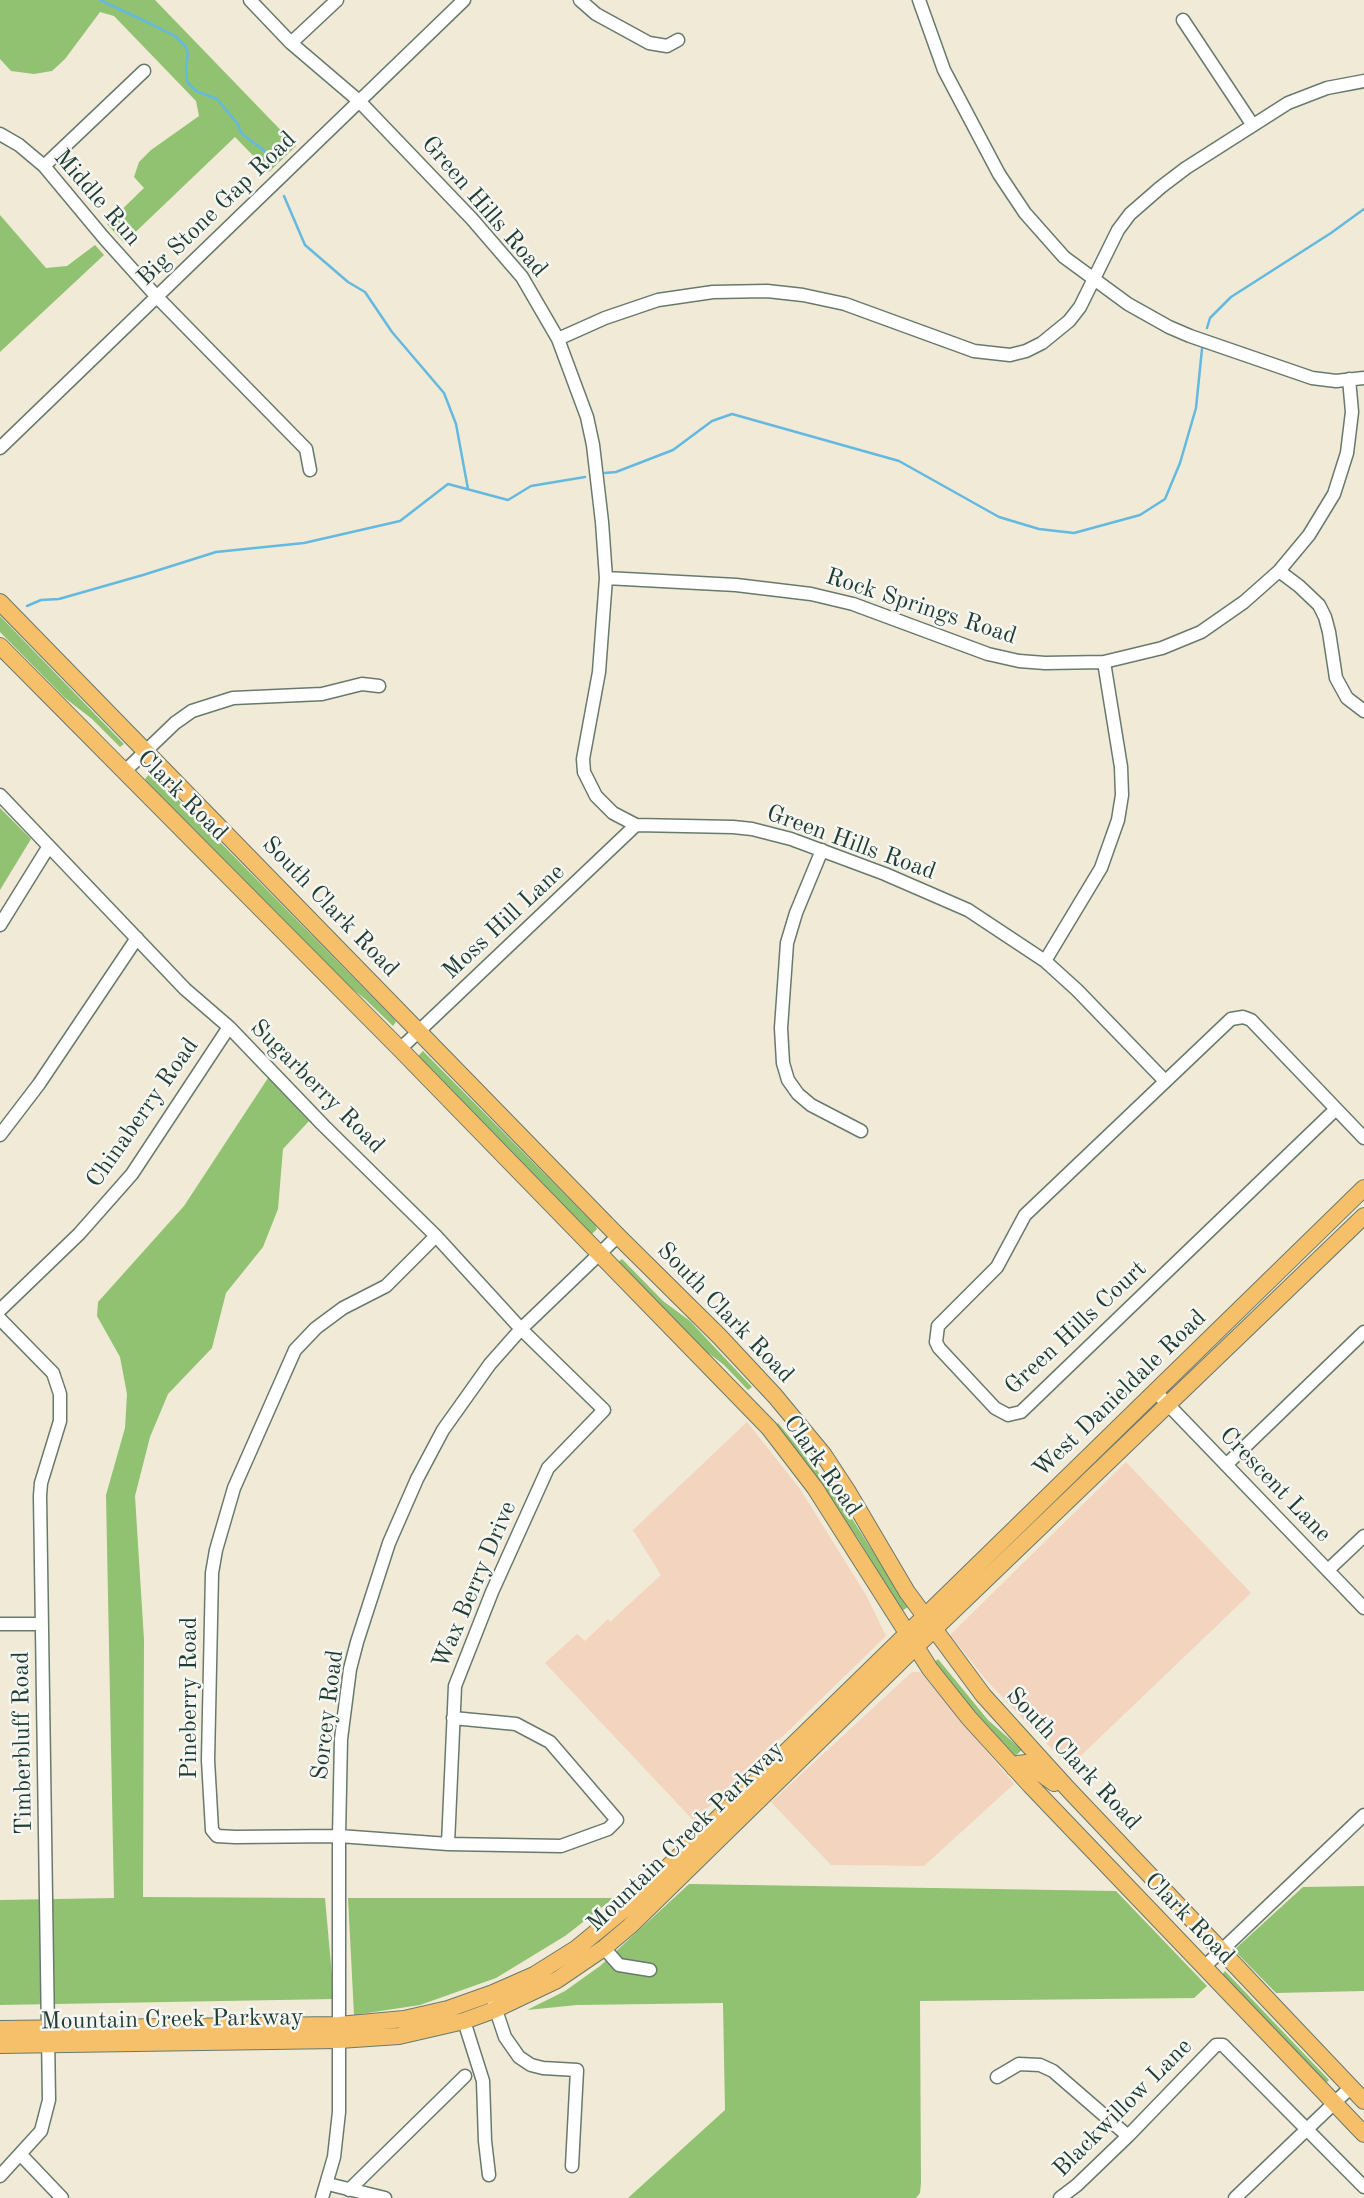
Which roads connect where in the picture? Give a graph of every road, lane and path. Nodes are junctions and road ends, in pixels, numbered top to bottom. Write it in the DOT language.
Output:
graph roads {
  1 [pos="250,0"];
  2 [pos="337,0"];
  3 [pos="464,0"];
  4 [pos="580,0"];
  5 [pos="919,0"];
  6 [pos="1183,20"];
  7 [pos="678,40"];
  8 [pos="291,43"];
  9 [pos="144,71"];
  10 [pos="1364,81"];
  11 [pos="359,101"];
  12 [pos="1252,124"];
  13 [pos="0,134"];
  14 [pos="44,166"];
  15 [pos="1094,280"];
  16 [pos="157,297"];
  17 [pos="558,339"];
  18 [pos="1349,379"];
  19 [pos="1364,379"];
  20 [pos="0,448"];
  21 [pos="310,470"];
  22 [pos="1279,571"];
  23 [pos="606,578"];
  24 [pos="0,602"];
  25 [pos="0,646"];
  26 [pos="1104,662"];
  27 [pos="379,687"];
  28 [pos="1364,711"];
  29 [pos="147,750"];
  30 [pos="125,771"];
  31 [pos="0,795"];
  32 [pos="636,825"];
  33 [pos="49,846"];
  34 [pos="822,850"];
  35 [pos="0,925"];
  36 [pos="137,938"];
  37 [pos="1045,961"];
  38 [pos="229,1027"];
  39 [pos="419,1031"];
  40 [pos="400,1049"];
  41 [pos="1165,1081"];
  42 [pos="1336,1109"];
  43 [pos="861,1131"];
  44 [pos="0,1135"];
  45 [pos="1364,1138"];
  46 [pos="1364,1188"];
  47 [pos="1364,1216"];
  48 [pos="436,1236"];
  49 [pos="618,1236"];
  50 [pos="600,1255"];
  51 [pos="0,1310"];
  52 [pos="0,1319"];
  53 [pos="521,1329"];
  54 [pos="1364,1332"];
  55 [pos="1155,1391"];
  56 [pos="775,1396"];
  57 [pos="1168,1405"];
  58 [pos="604,1409"];
  59 [pos="755,1413"];
  60 [pos="1106,1439"];
  61 [pos="1119,1453"];
  62 [pos="1226,1465"];
  63 [pos="1035,1509"];
  64 [pos="1049,1520"];
  65 [pos="1364,1536"];
  66 [pos="1328,1570"];
  67 [pos="1364,1608"];
  68 [pos="924,1616"];
  69 [pos="0,1624"];
  70 [pos="42,1624"];
  71 [pos="933,1631"];
  72 [pos="906,1633"];
  73 [pos="916,1647"];
  74 [pos="453,1718"];
  75 [pos="1014,1768"];
  76 [pos="1069,1790"];
  77 [pos="1364,1815"];
  78 [pos="731,1817"];
  79 [pos="1108,1832"];
  80 [pos="339,1836"];
  81 [pos="448,1844"];
  82 [pos="1090,1848"];
  83 [pos="604,1948"];
  84 [pos="1220,1951"];
  85 [pos="1203,1967"];
  86 [pos="650,1969"];
  87 [pos="493,1993"];
  88 [pos="494,2010"];
  89 [pos="464,2021"];
  90 [pos="0,2029"];
  91 [pos="339,2032"];
  92 [pos="49,2037"];
  93 [pos="0,2045"];
  94 [pos="465,2076"];
  95 [pos="998,2077"];
  96 [pos="1350,2087"];
  97 [pos="1364,2101"];
  98 [pos="1334,2103"];
  99 [pos="1307,2128"];
  100 [pos="1364,2134"];
  101 [pos="1128,2136"];
  102 [pos="21,2155"];
  103 [pos="572,2166"];
  104 [pos="489,2175"];
  105 [pos="0,2176"];
  106 [pos="328,2184"];
  107 [pos="1364,2187"];
  108 [pos="349,2190"];
  109 [pos="62,2198"];
  110 [pos="322,2198"];
  111 [pos="385,2198"];
  112 [pos="1060,2198"];
  113 [pos="1235,2198"];
  1 -- 8 [label="street, Green Hills Road"];
  2 -- 8 [label="street"];
  3 -- 11 [label="street, Big Stone Gap Road"];
  4 -- 7 [label="street"];
  5 -- 15 [label="street"];
  6 -- 12 [label="street"];
  8 -- 11 [label="street, Green Hills Road"];
  9 -- 14 [label="street"];
  10 -- 12 [label="street"];
  11 -- 16 [label="street, Big Stone Gap Road"];
  11 -- 17 [label="street, Green Hills Road"];
  12 -- 15 [label="street"];
  13 -- 14 [label="street, Middle Run"];
  14 -- 16 [label="street, Middle Run"];
  15 -- 17 [label="street"];
  15 -- 18 [label="street"];
  16 -- 20 [label="street, Big Stone Gap Road"];
  16 -- 21 [label="street, Middle Run"];
  17 -- 23 [label="street, Green Hills Road"];
  18 -- 19 [label="street"];
  18 -- 22 [label="street, Rock Springs Road"];
  22 -- 26 [label="street, Rock Springs Road"];
  22 -- 28 [label="street"];
  23 -- 26 [label="street, Rock Springs Road"];
  23 -- 32 [label="street, Green Hills Road"];
  24 -- 29 [label="main road, South Clark Road"];
  25 -- 30 [label="main road, Clark Road"];
  26 -- 37 [label="street"];
  27 -- 29 [label="street"];
  29 -- 30 [label="street"];
  29 -- 39 [label="main road, South Clark Road"];
  30 -- 40 [label="main road, Clark Road"];
  31 -- 33 [label="street, Sugarberry Road"];
  32 -- 34 [label="street, Green Hills Road"];
  32 -- 39 [label="street, Moss Hill Lane"];
  33 -- 35 [label="street"];
  33 -- 36 [label="street, Sugarberry Road"];
  34 -- 37 [label="street, Green Hills Road"];
  34 -- 43 [label="street"];
  36 -- 38 [label="street, Sugarberry Road"];
  36 -- 44 [label="street"];
  37 -- 41 [label="street, Green Hills Road"];
  38 -- 48 [label="street, Sugarberry Road"];
  38 -- 51 [label="street, Chinaberry Road"];
  39 -- 40 [label="street, Moss Hill Lane"];
  39 -- 49 [label="main road, South Clark Road"];
  40 -- 50 [label="main road, Clark Road"];
  41 -- 42 [label="street, Green Hills Court"];
  41 -- 42 [label="street, Green Hills Court"];
  42 -- 45 [label="street, Green Hills Court"];
  46 -- 55 [label="main road, West Danieldale Road"];
  47 -- 57 [label="main road, West Danieldale Road"];
  48 -- 53 [label="street, Sugarberry Road"];
  48 -- 80 [label="street, Pineberry Road"];
  49 -- 50 [label="street, Sorcey Road"];
  49 -- 56 [label="main road, South Clark Road"];
  50 -- 53 [label="street, Sorcey Road"];
  50 -- 59 [label="main road, Clark Road"];
  52 -- 70 [label="street, Timberbluff Road"];
  53 -- 58 [label="street, Sugarberry Road"];
  53 -- 80 [label="street, Sorcey Road"];
  54 -- 62 [label="street"];
  55 -- 57 [label="street, Crescent Lane"];
  55 -- 60 [label="main road, West Danieldale Road"];
  56 -- 59 [label="main road"];
  56 -- 68 [label="main road, South Clark Road"];
  57 -- 61 [label="main road, West Danieldale Road"];
  57 -- 62 [label="street, Crescent Lane"];
  58 -- 74 [label="street, Wax Berry Drive"];
  59 -- 72 [label="main road, Clark Road"];
  60 -- 61 [label="main road"];
  60 -- 63 [label="main road, West Danieldale Road"];
  61 -- 64 [label="main road, West Danieldale Road"];
  62 -- 66 [label="street, Crescent Lane"];
  63 -- 64 [label="main road"];
  63 -- 68 [label="main road, West Danieldale Road"];
  64 -- 71 [label="main road, West Danieldale Road"];
  65 -- 66 [label="street"];
  66 -- 67 [label="street, Crescent Lane"];
  68 -- 71 [label="main road, South Clark Road"];
  68 -- 72 [label="main road, West Danieldale Road"];
  69 -- 70 [label="street"];
  70 -- 92 [label="street, Timberbluff Road"];
  71 -- 73 [label="main road, West Danieldale Road"];
  71 -- 76 [label="main road, South Clark Road"];
  72 -- 73 [label="main road, Clark Road"];
  72 -- 78 [label="main road, Mountain Creek Parkway"];
  73 -- 75 [label="main road, Clark Road"];
  73 -- 78 [label="main road, Mountain Creek Parkway"];
  74 -- 81 [label="street, Wax Berry Drive"];
  74 -- 81 [label="street, Pineberry Road"];
  75 -- 76 [label="main road"];
  75 -- 82 [label="main road, Clark Road"];
  76 -- 79 [label="main road, South Clark Road"];
  77 -- 84 [label="street"];
  78 -- 83 [label="main road, Mountain Creek Parkway"];
  78 -- 87 [label="main road, Mountain Creek Parkway"];
  79 -- 82 [label="main road"];
  79 -- 84 [label="main road, South Clark Road"];
  80 -- 81 [label="street, Pineberry Road"];
  80 -- 91 [label="street, Sorcey Road"];
  82 -- 85 [label="main road, Clark Road"];
  83 -- 86 [label="street"];
  83 -- 88 [label="main road, Mountain Creek Parkway"];
  84 -- 85 [label="street"];
  84 -- 96 [label="main road, South Clark Road"];
  85 -- 98 [label="main road, Clark Road"];
  87 -- 88 [label="street"];
  87 -- 91 [label="main road, Mountain Creek Parkway"];
  88 -- 89 [label="main road, Mountain Creek Parkway"];
  88 -- 103 [label="street"];
  89 -- 91 [label="main road, Mountain Creek Parkway"];
  89 -- 104 [label="street"];
  90 -- 92 [label="main road, Mountain Creek Parkway"];
  91 -- 92 [label="main road, Mountain Creek Parkway"];
  91 -- 106 [label="street, Sorcey Road"];
  92 -- 93 [label="main road, Mountain Creek Parkway"];
  92 -- 102 [label="street, Timberbluff Road"];
  94 -- 108 [label="street"];
  95 -- 101 [label="street"];
  96 -- 97 [label="main road, South Clark Road"];
  96 -- 98 [label="street"];
  98 -- 99 [label="street"];
  98 -- 100 [label="main road, Clark Road"];
  99 -- 101 [label="street, Blackwillow Lane"];
  99 -- 107 [label="street, Blackwillow Lane"];
  99 -- 113 [label="street"];
  101 -- 112 [label="street, Blackwillow Lane"];
  102 -- 105 [label="street, Timberbluff Road"];
  102 -- 109 [label="street"];
  106 -- 108 [label="street"];
  106 -- 110 [label="street, Sorcey Road"];
  108 -- 111 [label="street"];
}
